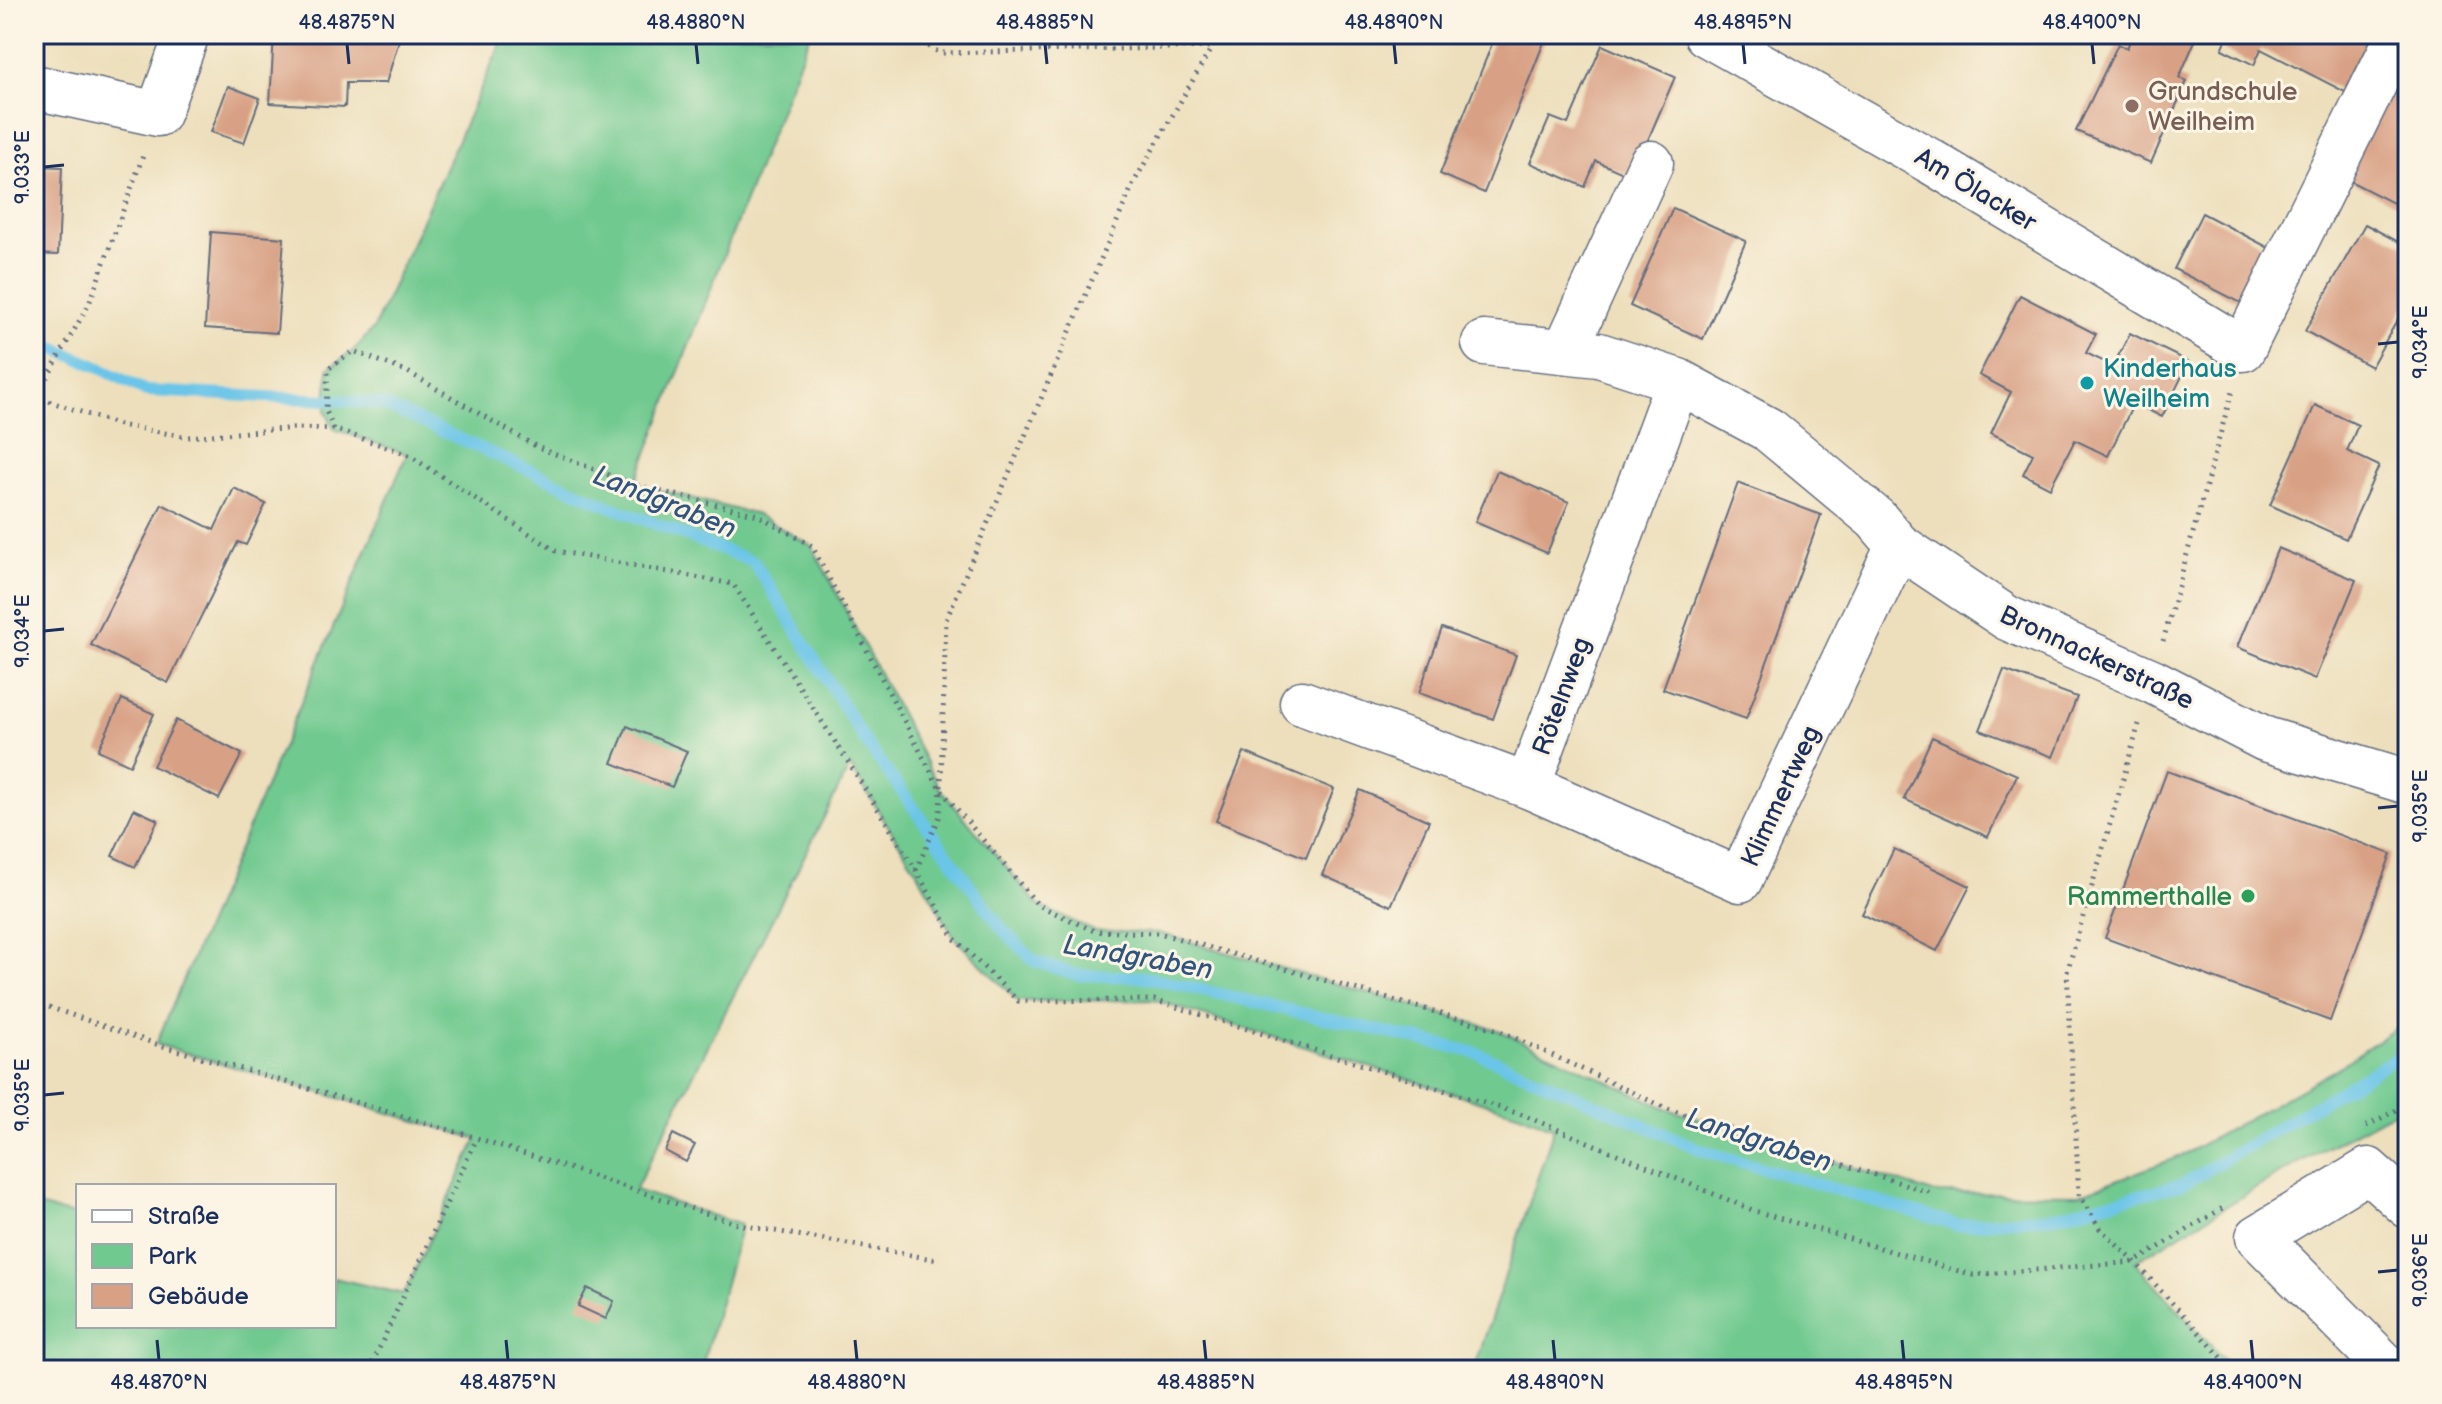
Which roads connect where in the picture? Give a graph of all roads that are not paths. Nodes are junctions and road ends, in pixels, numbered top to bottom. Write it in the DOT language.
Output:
graph roads {
  1 [pos="187,34"];
  2 [pos="1706,34"];
  3 [pos="2399,34"];
  4 [pos="34,87"];
  5 [pos="1651,163"];
  6 [pos="1484,343"];
  7 [pos="1565,351"];
  8 [pos="1678,381"];
  9 [pos="1898,545"];
  10 [pos="1302,703"];
  11 [pos="2408,782"];
  12 [pos="1528,786"];
  13 [pos="2408,1206"];
  14 [pos="2390,1370"];
  1 -- 4 [label="street"];
  2 -- 3 [label="street, Am Ölacker"];
  5 -- 7 [label="street"];
  6 -- 7 [label="street, Bronnackerstraße"];
  7 -- 8 [label="street, Bronnackerstraße"];
  8 -- 9 [label="street, Bronnackerstraße"];
  8 -- 12 [label="street, Rötelnweg"];
  9 -- 11 [label="street, Bronnackerstraße"];
  9 -- 12 [label="street, Klimmertweg"];
  10 -- 12 [label="street, Rötelnweg"];
  13 -- 14 [label="street"];
}
